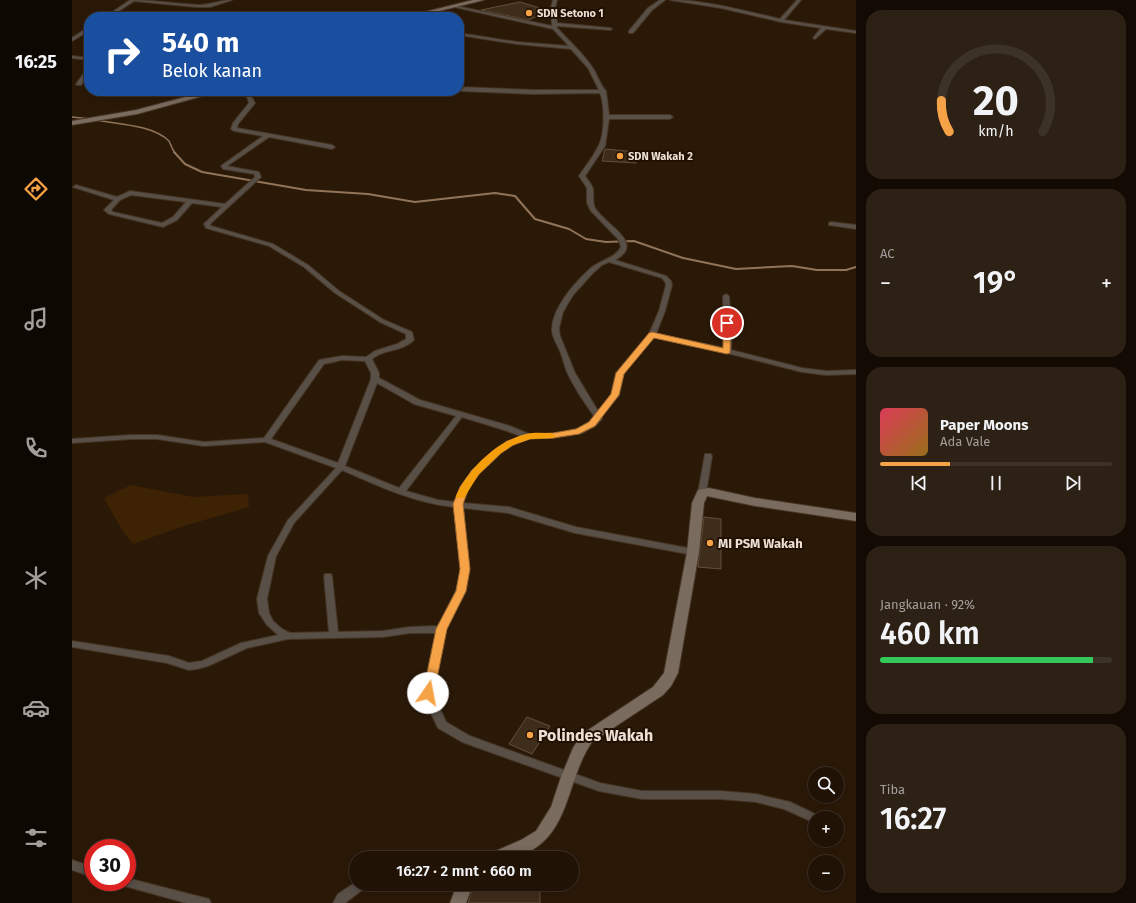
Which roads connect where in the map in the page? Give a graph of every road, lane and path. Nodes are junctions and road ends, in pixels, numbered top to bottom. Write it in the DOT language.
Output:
graph roads {
  1 [pos="230,0"];
  2 [pos="481,0"];
  3 [pos="555,0"];
  4 [pos="663,0"];
  5 [pos="672,0"];
  6 [pos="799,0"];
  7 [pos="452,6"];
  8 [pos="114,12"];
  9 [pos="427,12"];
  10 [pos="781,21"];
  11 [pos="555,26"];
  12 [pos="825,27"];
  13 [pos="610,29"];
  14 [pos="84,32"];
  15 [pos="631,32"];
  16 [pos="856,32"];
  17 [pos="464,35"];
  18 [pos="814,38"];
  19 [pos="72,40"];
  20 [pos="574,48"];
  21 [pos="72,58"];
  22 [pos="84,59"];
  23 [pos="84,77"];
  24 [pos="79,84"];
  25 [pos="464,89"];
  26 [pos="603,91"];
  27 [pos="184,96"];
  28 [pos="249,96"];
  29 [pos="607,117"];
  30 [pos="670,118"];
  31 [pos="76,123"];
  32 [pos="268,135"];
  33 [pos="332,147"];
  34 [pos="76,187"];
  35 [pos="118,199"];
  36 [pos="190,202"];
  37 [pos="226,206"];
  38 [pos="831,224"];
  39 [pos="856,227"];
  40 [pos="609,260"];
  41 [pos="726,296"];
  42 [pos="652,335"];
  43 [pos="727,351"];
  44 [pos="368,359"];
  45 [pos="856,372"];
  46 [pos="375,379"];
  47 [pos="460,415"];
  48 [pos="599,417"];
  49 [pos="528,436"];
  50 [pos="266,440"];
  51 [pos="72,441"];
  52 [pos="708,456"];
  53 [pos="341,467"];
  54 [pos="401,492"];
  55 [pos="702,493"];
  56 [pos="458,504"];
  57 [pos="856,517"];
  58 [pos="693,552"];
  59 [pos="328,576"];
  60 [pos="441,629"];
  61 [pos="334,634"];
  62 [pos="288,636"];
  63 [pos="72,644"];
  64 [pos="568,777"];
  65 [pos="808,816"];
  66 [pos="512,851"];
  67 [pos="72,865"];
  68 [pos="84,869"];
  69 [pos="136,885"];
  70 [pos="352,891"];
  71 [pos="462,891"];
  72 [pos="205,903"];
  73 [pos="339,903"];
  74 [pos="458,903"];
  1 -- 8 [label="street"];
  2 -- 7 [label="street"];
  3 -- 11 [label="street"];
  4 -- 15 [label="street"];
  5 -- 10 [label="street"];
  6 -- 10 [label="street"];
  7 -- 9 [label="street"];
  7 -- 11 [label="street"];
  10 -- 12 [label="street"];
  11 -- 13 [label="street"];
  11 -- 20 [label="street"];
  12 -- 16 [label="street"];
  12 -- 18 [label="street"];
  14 -- 19 [label="street"];
  17 -- 20 [label="street"];
  20 -- 26 [label="street"];
  21 -- 22 [label="street"];
  23 -- 24 [label="street"];
  25 -- 26 [label="street"];
  26 -- 29 [label="street"];
  27 -- 31 [label="street"];
  28 -- 32 [label="street"];
  29 -- 30 [label="street"];
  29 -- 40 [label="street"];
  32 -- 33 [label="street"];
  32 -- 37 [label="street"];
  34 -- 35 [label="street"];
  35 -- 36 [label="street"];
  35 -- 36 [label="street"];
  36 -- 37 [label="street"];
  37 -- 44 [label="street"];
  38 -- 39 [label="street"];
  40 -- 42 [label="street"];
  40 -- 48 [label="street"];
  41 -- 43 [label="street"];
  42 -- 43 [label="street"];
  42 -- 48 [label="street"];
  43 -- 45 [label="street"];
  44 -- 46 [label="street"];
  44 -- 50 [label="street"];
  46 -- 47 [label="street"];
  46 -- 53 [label="street"];
  47 -- 49 [label="street"];
  47 -- 54 [label="street"];
  48 -- 49 [label="street"];
  49 -- 56 [label="street"];
  50 -- 51 [label="street"];
  50 -- 53 [label="street"];
  52 -- 55 [label="street"];
  53 -- 54 [label="street"];
  53 -- 62 [label="street"];
  54 -- 56 [label="street"];
  55 -- 57 [label="street"];
  55 -- 58 [label="street"];
  56 -- 58 [label="street"];
  56 -- 60 [label="street"];
  58 -- 64 [label="street"];
  59 -- 61 [label="street"];
  60 -- 61 [label="street"];
  60 -- 64 [label="street"];
  61 -- 62 [label="street"];
  62 -- 63 [label="street"];
  64 -- 65 [label="street"];
  64 -- 66 [label="street"];
  67 -- 68 [label="street"];
  69 -- 72 [label="street"];
  70 -- 73 [label="street"];
  71 -- 74 [label="street"];
}
